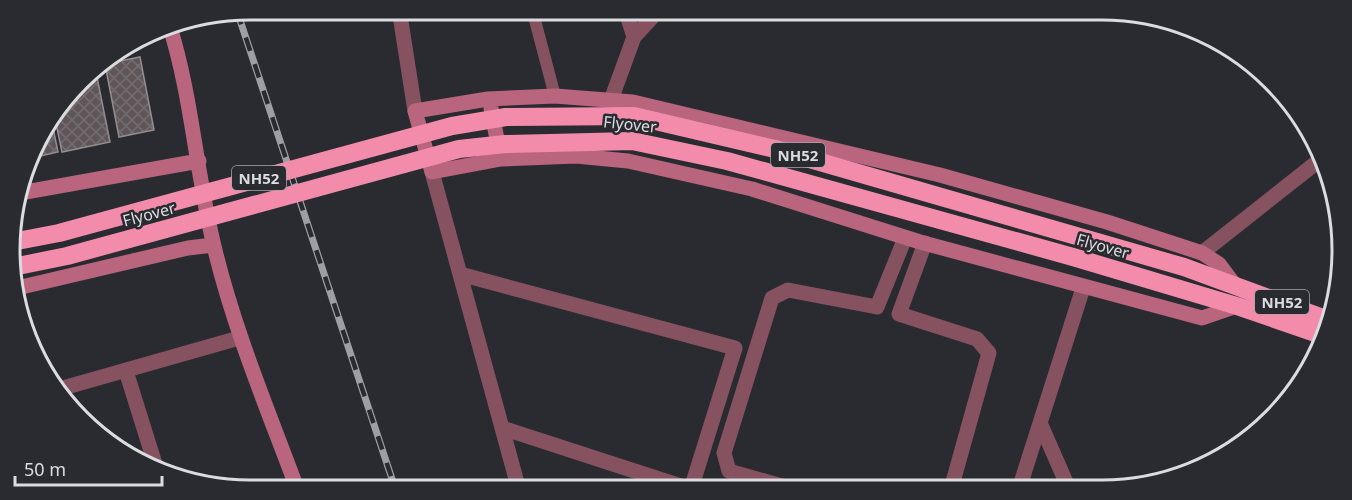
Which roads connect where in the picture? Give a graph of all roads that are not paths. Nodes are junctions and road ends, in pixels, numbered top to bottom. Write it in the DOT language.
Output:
graph roads {
  1 [pos="401,20"];
  2 [pos="535,20"];
  3 [pos="629,20"];
  4 [pos="650,20"];
  5 [pos="171,34"];
  6 [pos="634,37"];
  7 [pos="555,96"];
  8 [pos="490,99"];
  9 [pos="611,100"];
  10 [pos="415,111"];
  11 [pos="501,159"];
  12 [pos="199,161"];
  13 [pos="1315,163"];
  14 [pos="432,172"];
  15 [pos="26,193"];
  16 [pos="905,237"];
  17 [pos="20,240"];
  18 [pos="925,243"];
  19 [pos="213,245"];
  20 [pos="1202,253"];
  21 [pos="20,266"];
  22 [pos="460,274"];
  23 [pos="1234,284"];
  24 [pos="22,287"];
  25 [pos="1083,288"];
  26 [pos="1237,306"];
  27 [pos="1322,318"];
  28 [pos="1317,333"];
  29 [pos="239,338"];
  30 [pos="126,371"];
  31 [pos="65,388"];
  32 [pos="1041,425"];
  33 [pos="502,428"];
  34 [pos="154,459"];
  35 [pos="294,480"];
  36 [pos="516,480"];
  37 [pos="661,480"];
  38 [pos="695,480"];
  39 [pos="761,480"];
  40 [pos="954,480"];
  41 [pos="1022,480"];
  42 [pos="1065,480"];
  1 -- 10 [label="street"];
  2 -- 7 [label="lane"];
  3 -- 6 [label="street"];
  4 -- 6 [label="street"];
  5 -- 12 [label="street"];
  6 -- 9 [label="street"];
  7 -- 8 [label="street"];
  7 -- 9 [label="street"];
  8 -- 10 [label="street"];
  8 -- 11 [label="street"];
  9 -- 20 [label="street"];
  10 -- 14 [label="street"];
  11 -- 14 [label="street"];
  11 -- 16 [label="street"];
  12 -- 15 [label="street"];
  12 -- 19 [label="street"];
  13 -- 20 [label="street"];
  14 -- 22 [label="street"];
  16 -- 18 [label="street"];
  16 -- 39 [label="street"];
  17 -- 23 [label="highway, Flyover / NH52, bridge"];
  18 -- 25 [label="street"];
  18 -- 40 [label="street"];
  19 -- 24 [label="street"];
  19 -- 29 [label="street"];
  20 -- 23 [label="street"];
  21 -- 26 [label="highway, Flyover / NH52, bridge"];
  22 -- 33 [label="street"];
  22 -- 38 [label="street"];
  23 -- 27 [label="highway, NH52"];
  25 -- 26 [label="street"];
  25 -- 32 [label="street"];
  26 -- 28 [label="highway, NH52"];
  29 -- 30 [label="street"];
  29 -- 35 [label="street"];
  30 -- 31 [label="street"];
  30 -- 34 [label="street"];
  32 -- 41 [label="street"];
  32 -- 42 [label="street"];
  33 -- 36 [label="street"];
  33 -- 37 [label="street"];
}
